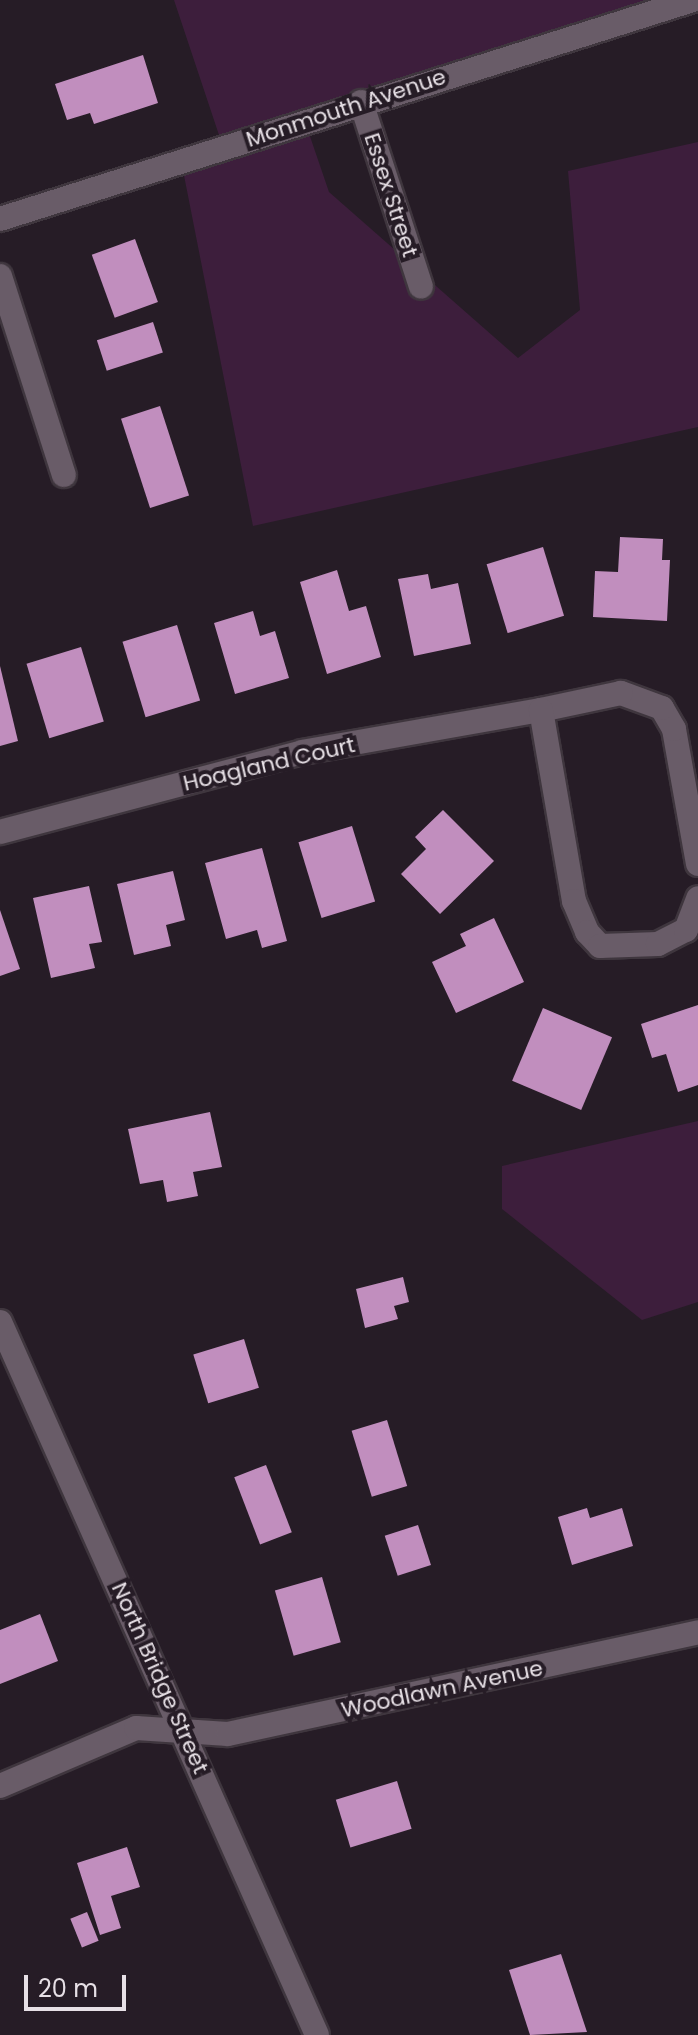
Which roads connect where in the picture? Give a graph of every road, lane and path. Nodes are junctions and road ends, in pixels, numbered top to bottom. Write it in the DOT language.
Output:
graph roads {
  1 [pos="692,0"];
  2 [pos="361,102"];
  3 [pos="0,219"];
  4 [pos="0,276"];
  5 [pos="421,287"];
  6 [pos="64,475"];
  7 [pos="541,710"];
  8 [pos="0,832"];
  9 [pos="698,864"];
  10 [pos="698,898"];
  11 [pos="0,1322"];
  12 [pos="698,1632"];
  13 [pos="184,1731"];
  14 [pos="0,1786"];
  15 [pos="317,2035"];
  1 -- 2 [label="street, Monmouth Avenue"];
  2 -- 3 [label="street, Monmouth Avenue"];
  2 -- 5 [label="street, Essex Street"];
  4 -- 6 [label="street"];
  7 -- 8 [label="street, Hoagland Court"];
  7 -- 9 [label="street, Hoagland Court"];
  7 -- 10 [label="street"];
  11 -- 13 [label="street, North Bridge Street"];
  12 -- 13 [label="street, Woodlawn Avenue"];
  13 -- 14 [label="street, Woodlawn Avenue"];
  13 -- 15 [label="street, North Bridge Street"];
}
